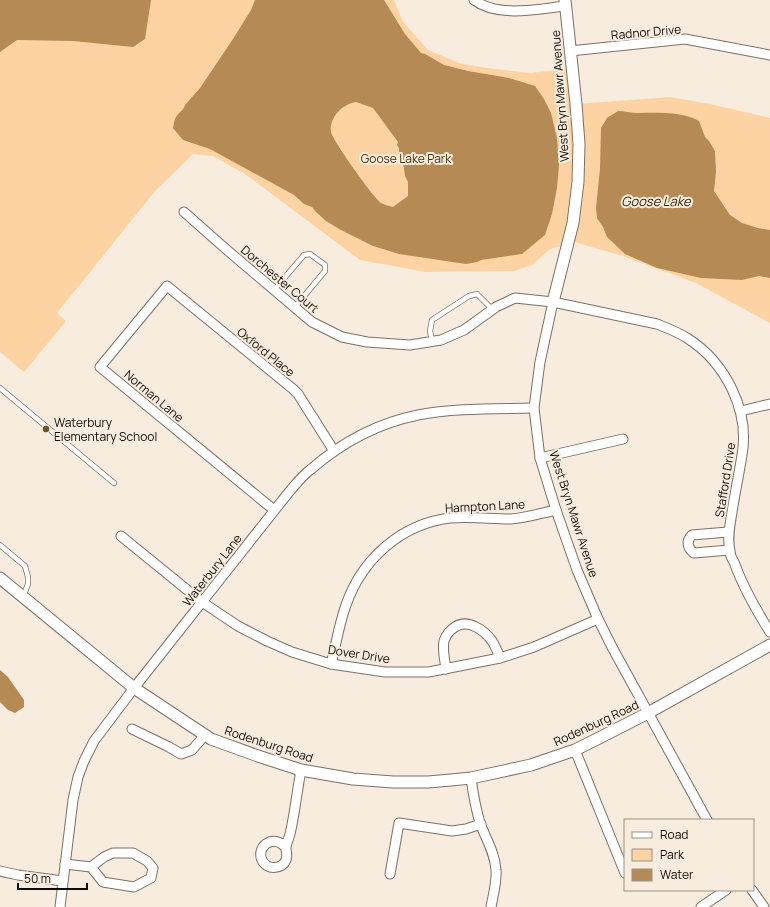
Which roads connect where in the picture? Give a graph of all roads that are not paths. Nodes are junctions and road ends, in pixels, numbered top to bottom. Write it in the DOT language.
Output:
graph roads {
  1 [pos="474,0"];
  2 [pos="565,3"];
  3 [pos="570,51"];
  4 [pos="770,55"];
  5 [pos="184,212"];
  6 [pos="167,286"];
  7 [pos="274,290"];
  8 [pos="553,302"];
  9 [pos="295,307"];
  10 [pos="493,310"];
  11 [pos="432,341"];
  12 [pos="0,388"];
  13 [pos="770,404"];
  14 [pos="534,408"];
  15 [pos="741,411"];
  16 [pos="623,439"];
  17 [pos="334,451"];
  18 [pos="540,458"];
  19 [pos="114,483"];
  20 [pos="274,510"];
  21 [pos="556,510"];
  22 [pos="728,532"];
  23 [pos="121,536"];
  24 [pos="0,545"];
  25 [pos="729,550"];
  26 [pos="0,578"];
  27 [pos="23,597"];
  28 [pos="202,602"];
  29 [pos="598,618"];
  30 [pos="770,632"];
  31 [pos="770,645"];
  32 [pos="500,658"];
  33 [pos="331,664"];
  34 [pos="446,669"];
  35 [pos="134,688"];
  36 [pos="648,713"];
  37 [pos="132,729"];
  38 [pos="205,735"];
  39 [pos="575,750"];
  40 [pos="301,770"];
  41 [pos="471,778"];
  42 [pos="706,819"];
  43 [pos="481,824"];
  44 [pos="286,848"];
  45 [pos="65,864"];
  46 [pos="91,867"];
  47 [pos="0,871"];
  48 [pos="624,871"];
  49 [pos="390,874"];
  50 [pos="63,881"];
  51 [pos="725,891"];
  52 [pos="753,891"];
  53 [pos="60,907"];
  54 [pos="492,907"];
  55 [pos="701,907"];
  56 [pos="764,907"];
  1 -- 2 [label="street"];
  2 -- 3 [label="street, West Bryn Mawr Avenue"];
  3 -- 4 [label="street, Radnor Drive"];
  3 -- 8 [label="street, West Bryn Mawr Avenue"];
  5 -- 7 [label="street, Dorchester Court"];
  6 -- 17 [label="street, Oxford Place"];
  6 -- 20 [label="street, Norman Lane"];
  7 -- 9 [label="street, Dorchester Court"];
  7 -- 9 [label="lane"];
  8 -- 10 [label="street, Dorchester Court"];
  8 -- 14 [label="street, West Bryn Mawr Avenue"];
  8 -- 15 [label="street, Stafford Drive"];
  9 -- 11 [label="street, Dorchester Court"];
  10 -- 11 [label="street, Dorchester Court"];
  10 -- 11 [label="lane"];
  12 -- 19 [label="lane"];
  13 -- 15 [label="street"];
  14 -- 17 [label="street, Waterbury Lane"];
  14 -- 18 [label="street, West Bryn Mawr Avenue"];
  15 -- 22 [label="street, Stafford Drive"];
  16 -- 18 [label="street"];
  17 -- 20 [label="street, Waterbury Lane"];
  18 -- 21 [label="street, West Bryn Mawr Avenue"];
  20 -- 28 [label="street, Waterbury Lane"];
  21 -- 29 [label="street, West Bryn Mawr Avenue"];
  21 -- 33 [label="street, Hampton Lane"];
  22 -- 25 [label="street, Stafford Drive"];
  22 -- 25 [label="street"];
  23 -- 28 [label="street, Dover Drive"];
  24 -- 27 [label="lane"];
  25 -- 30 [label="street, Stafford Drive"];
  26 -- 27 [label="street, Rodenburg Road"];
  27 -- 35 [label="street, Rodenburg Road"];
  28 -- 33 [label="street, Dover Drive"];
  28 -- 35 [label="street, Waterbury Lane"];
  29 -- 32 [label="street, Dover Drive"];
  29 -- 36 [label="street, West Bryn Mawr Avenue"];
  31 -- 36 [label="street, Rodenburg Road"];
  32 -- 34 [label="street, Dover Drive"];
  32 -- 34 [label="street"];
  33 -- 34 [label="street, Dover Drive"];
  35 -- 38 [label="street, Rodenburg Road"];
  35 -- 45 [label="street, Waterbury Lane"];
  36 -- 39 [label="street, Rodenburg Road"];
  36 -- 42 [label="street, West Bryn Mawr Avenue"];
  37 -- 38 [label="street"];
  38 -- 40 [label="street, Rodenburg Road"];
  39 -- 41 [label="street, Rodenburg Road"];
  39 -- 48 [label="street"];
  40 -- 41 [label="street, Rodenburg Road"];
  40 -- 44 [label="street"];
  41 -- 43 [label="street"];
  43 -- 49 [label="street"];
  43 -- 54 [label="street"];
  45 -- 46 [label="street"];
  45 -- 50 [label="street, Waterbury Lane"];
  46 -- 46 [label="street"];
  47 -- 50 [label="street"];
  50 -- 53 [label="street, Waterbury Lane"];
  51 -- 55 [label="street"];
  52 -- 56 [label="street"];
}
